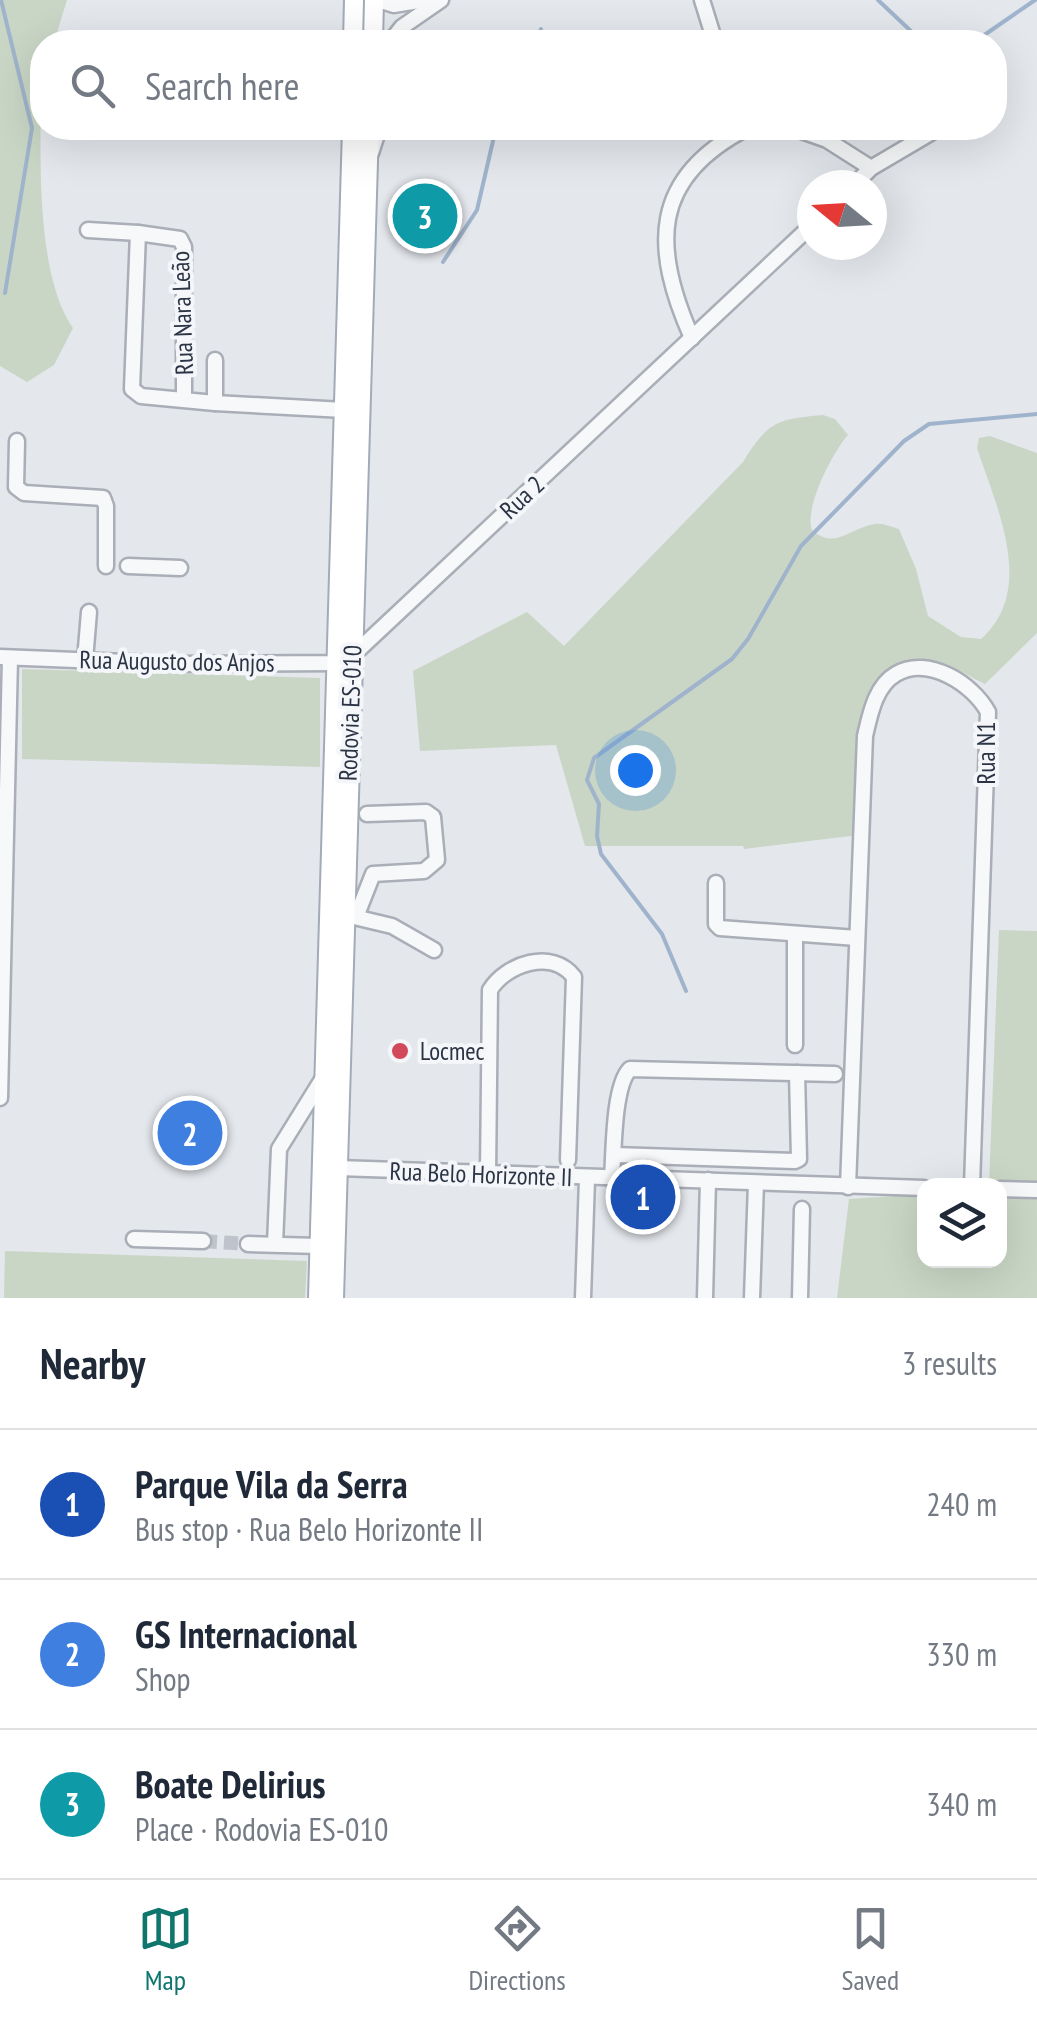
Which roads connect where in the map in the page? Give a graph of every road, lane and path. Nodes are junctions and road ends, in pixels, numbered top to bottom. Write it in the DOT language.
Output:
graph roads {
  1 [pos="354,0"];
  2 [pos="376,0"];
  3 [pos="424,0"];
  4 [pos="441,0"];
  5 [pos="702,0"];
  6 [pos="353,30"];
  7 [pos="374,30"];
  8 [pos="400,30"];
  9 [pos="711,30"];
  10 [pos="352,140"];
  11 [pos="369,140"];
  12 [pos="375,140"];
  13 [pos="723,140"];
  14 [pos="828,140"];
  15 [pos="919,140"];
  16 [pos="368,158"];
  17 [pos="871,168"];
  18 [pos="88,230"];
  19 [pos="138,234"];
  20 [pos="797,238"];
  21 [pos="692,338"];
  22 [pos="215,360"];
  23 [pos="184,400"];
  24 [pos="215,403"];
  25 [pos="344,410"];
  26 [pos="17,441"];
  27 [pos="106,566"];
  28 [pos="128,566"];
  29 [pos="180,568"];
  30 [pos="89,612"];
  31 [pos="5,657"];
  32 [pos="84,660"];
  33 [pos="345,660"];
  34 [pos="367,814"];
  35 [pos="716,884"];
  36 [pos="350,917"];
  37 [pos="795,935"];
  38 [pos="857,938"];
  39 [pos="434,950"];
  40 [pos="2,977"];
  41 [pos="795,1045"];
  42 [pos="797,1073"];
  43 [pos="835,1074"];
  44 [pos="324,1078"];
  45 [pos="0,1098"];
  46 [pos="614,1156"];
  47 [pos="568,1160"];
  48 [pos="338,1168"];
  49 [pos="488,1174"];
  50 [pos="612,1178"];
  51 [pos="972,1178"];
  52 [pos="587,1179"];
  53 [pos="708,1180"];
  54 [pos="756,1182"];
  55 [pos="848,1188"];
  56 [pos="917,1188"];
  57 [pos="1007,1189"];
  58 [pos="1037,1190"];
  59 [pos="802,1209"];
  60 [pos="134,1239"];
  61 [pos="204,1242"];
  62 [pos="248,1244"];
  63 [pos="275,1244"];
  64 [pos="319,1246"];
  65 [pos="318,1298"];
  66 [pos="334,1298"];
  67 [pos="583,1298"];
  68 [pos="704,1298"];
  69 [pos="752,1298"];
  70 [pos="800,1298"];
  1 -- 6 [label="main road"];
  2 -- 3 [label="street"];
  2 -- 7 [label="main road"];
  4 -- 8 [label="street"];
  5 -- 9 [label="street"];
  10 -- 25 [label="main road, Rodovia ES-010"];
  11 -- 16 [label="main road, Rodovia ES-010"];
  12 -- 16 [label="street"];
  13 -- 21 [label="street"];
  14 -- 17 [label="street"];
  15 -- 17 [label="street"];
  16 -- 33 [label="main road, Rodovia ES-010"];
  18 -- 19 [label="street"];
  19 -- 23 [label="street, Rua Nara Leão"];
  19 -- 23 [label="street, Rua Nara Leão"];
  20 -- 21 [label="street, Rua 2"];
  21 -- 33 [label="street, Rua 2"];
  22 -- 24 [label="street, Rua Nara Leão"];
  23 -- 24 [label="street, Rua Nara Leão"];
  24 -- 25 [label="street, Rua Nara Leão"];
  25 -- 33 [label="main road, Rodovia ES-010"];
  26 -- 27 [label="street"];
  28 -- 29 [label="street"];
  30 -- 32 [label="street"];
  31 -- 32 [label="street, Rua Augusto dos Anjos"];
  31 -- 40 [label="street"];
  32 -- 33 [label="street, Rua Augusto dos Anjos"];
  33 -- 36 [label="main road, Rodovia ES-010"];
  33 -- 44 [label="main road, Rodovia ES-010"];
  34 -- 36 [label="street"];
  35 -- 37 [label="street"];
  36 -- 39 [label="street"];
  36 -- 48 [label="main road, Rodovia ES-010"];
  37 -- 38 [label="street"];
  37 -- 41 [label="street"];
  38 -- 51 [label="street, Rua N1"];
  38 -- 55 [label="street, Rua N1"];
  40 -- 45 [label="street"];
  42 -- 43 [label="street"];
  42 -- 46 [label="street"];
  42 -- 46 [label="street"];
  44 -- 63 [label="street"];
  44 -- 64 [label="main road, Rodovia ES-010"];
  46 -- 50 [label="street"];
  47 -- 49 [label="street"];
  48 -- 49 [label="street, Rua Belo Horizonte II"];
  48 -- 66 [label="main road, Rodovia ES-010"];
  49 -- 52 [label="street, Rua Belo Horizonte II"];
  50 -- 52 [label="street, Rua Belo Horizonte II"];
  50 -- 53 [label="street, Rua Belo Horizonte II"];
  52 -- 67 [label="street"];
  53 -- 54 [label="street, Rua Belo Horizonte II"];
  53 -- 68 [label="street"];
  54 -- 55 [label="street, Rua Belo Horizonte II"];
  54 -- 69 [label="street"];
  55 -- 56 [label="street, Rua Belo Horizonte II"];
  57 -- 58 [label="street"];
  59 -- 70 [label="street"];
  60 -- 61 [label="street"];
  62 -- 63 [label="street"];
  63 -- 64 [label="street"];
  64 -- 65 [label="main road, Rodovia ES-010"];
}
